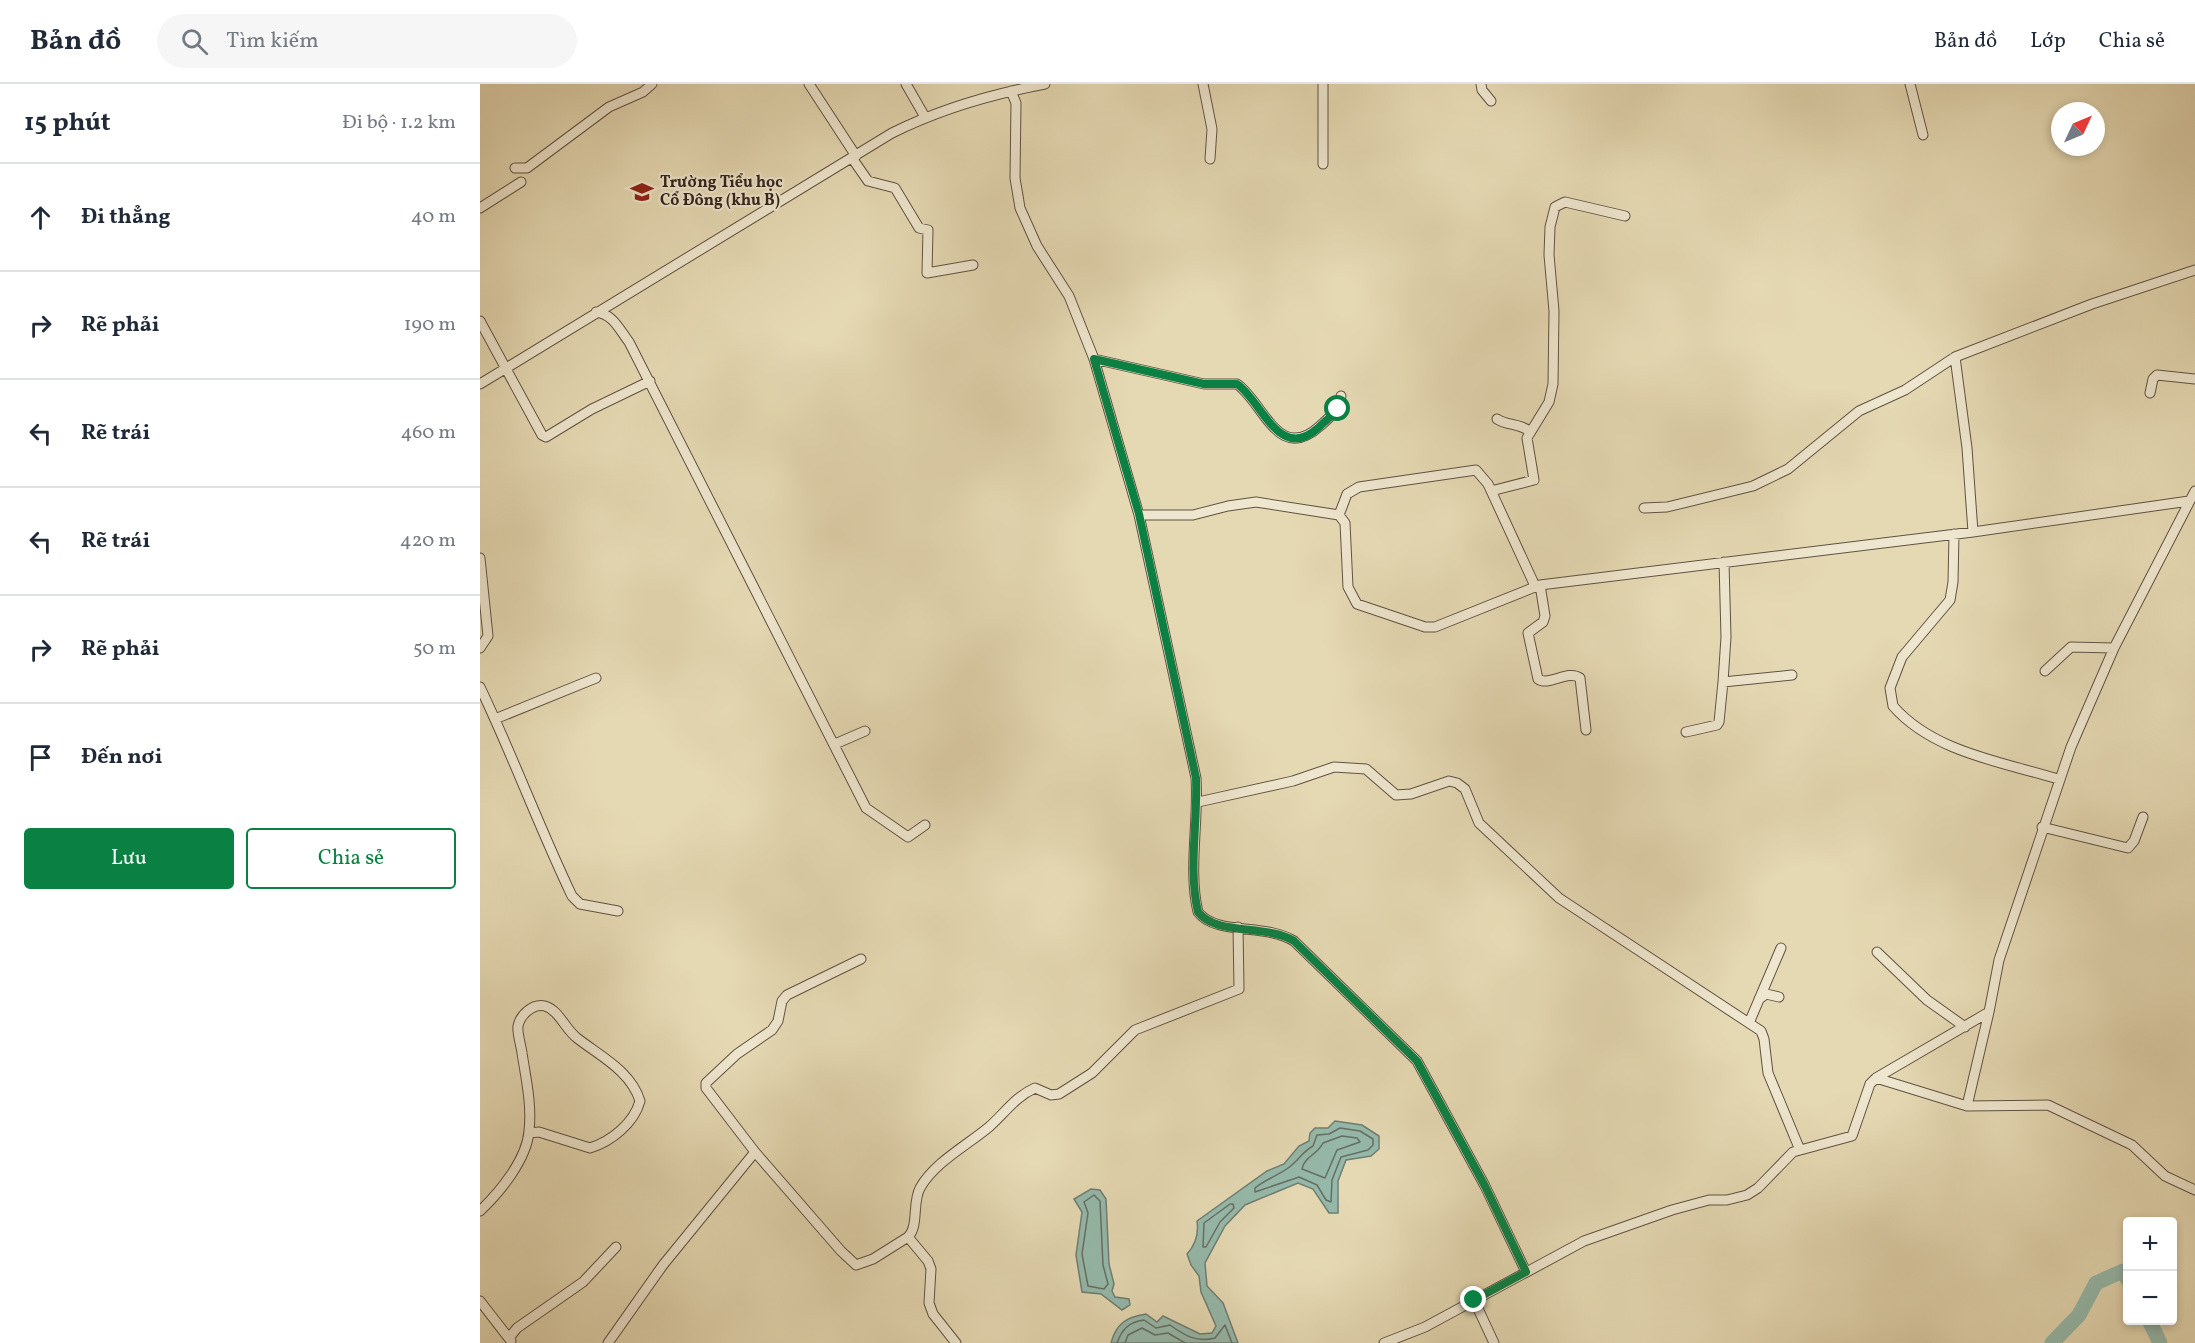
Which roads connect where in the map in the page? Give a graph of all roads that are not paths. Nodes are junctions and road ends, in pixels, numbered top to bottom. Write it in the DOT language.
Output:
graph roads {
  1 [pos="652,84"];
  2 [pos="809,84"];
  3 [pos="906,84"];
  4 [pos="1045,84"];
  5 [pos="1203,84"];
  6 [pos="1323,84"];
  7 [pos="1481,84"];
  8 [pos="1910,84"];
  9 [pos="1011,91"];
  10 [pos="1491,100"];
  11 [pos="925,117"];
  12 [pos="1923,135"];
  13 [pos="854,157"];
  14 [pos="1210,159"];
  15 [pos="1323,164"];
  16 [pos="515,168"];
  17 [pos="521,182"];
  18 [pos="480,208"];
  19 [pos="1625,216"];
  20 [pos="973,265"];
  21 [pos="2195,270"];
  22 [pos="596,312"];
  23 [pos="480,321"];
  24 [pos="1955,357"];
  25 [pos="1094,359"];
  26 [pos="506,368"];
  27 [pos="2195,379"];
  28 [pos="650,381"];
  29 [pos="480,384"];
  30 [pos="2150,393"];
  31 [pos="1341,396"];
  32 [pos="1497,419"];
  33 [pos="1530,432"];
  34 [pos="1491,490"];
  35 [pos="2195,491"];
  36 [pos="2189,501"];
  37 [pos="1644,508"];
  38 [pos="1139,514"];
  39 [pos="1339,515"];
  40 [pos="1973,532"];
  41 [pos="1954,534"];
  42 [pos="480,558"];
  43 [pos="1724,562"];
  44 [pos="1538,586"];
  45 [pos="480,648"];
  46 [pos="2114,648"];
  47 [pos="2045,671"];
  48 [pos="1792,675"];
  49 [pos="596,678"];
  50 [pos="1723,682"];
  51 [pos="480,687"];
  52 [pos="495,719"];
  53 [pos="1586,730"];
  54 [pos="865,731"];
  55 [pos="1686,732"];
  56 [pos="835,744"];
  57 [pos="2058,779"];
  58 [pos="1198,802"];
  59 [pos="2143,817"];
  60 [pos="925,825"];
  61 [pos="2042,827"];
  62 [pos="618,911"];
  63 [pos="1238,927"];
  64 [pos="1780,948"];
  65 [pos="1877,952"];
  66 [pos="861,959"];
  67 [pos="1779,998"];
  68 [pos="1759,999"];
  69 [pos="1989,1012"];
  70 [pos="1749,1023"];
  71 [pos="1965,1027"];
  72 [pos="1876,1078"];
  73 [pos="1967,1106"];
  74 [pos="529,1133"];
  75 [pos="1800,1150"];
  76 [pos="755,1152"];
  77 [pos="2195,1190"];
  78 [pos="480,1211"];
  79 [pos="908,1237"];
  80 [pos="616,1247"];
  81 [pos="1526,1272"];
  82 [pos="1474,1300"];
  83 [pos="480,1301"];
  84 [pos="511,1341"];
  85 [pos="1396,1342"];
  86 [pos="608,1343"];
  87 [pos="956,1343"];
  88 [pos="1384,1343"];
  89 [pos="1494,1343"];
  1 -- 16 [label="street"];
  2 -- 13 [label="street"];
  3 -- 11 [label="street"];
  4 -- 9 [label="street"];
  5 -- 14 [label="street"];
  6 -- 15 [label="street"];
  7 -- 10 [label="street"];
  8 -- 12 [label="street"];
  9 -- 11 [label="street"];
  9 -- 25 [label="street"];
  11 -- 13 [label="street"];
  13 -- 20 [label="street"];
  13 -- 22 [label="street"];
  17 -- 18 [label="street"];
  19 -- 33 [label="street"];
  21 -- 24 [label="street"];
  22 -- 26 [label="street"];
  22 -- 28 [label="street"];
  23 -- 26 [label="street"];
  24 -- 37 [label="street"];
  24 -- 40 [label="street"];
  25 -- 31 [label="street"];
  25 -- 38 [label="street"];
  26 -- 28 [label="street"];
  26 -- 29 [label="street"];
  27 -- 30 [label="street"];
  28 -- 56 [label="street"];
  32 -- 33 [label="street"];
  33 -- 34 [label="street"];
  34 -- 39 [label="street"];
  34 -- 44 [label="street"];
  35 -- 36 [label="street"];
  36 -- 40 [label="street"];
  36 -- 46 [label="street"];
  38 -- 39 [label="street"];
  38 -- 58 [label="street"];
  39 -- 44 [label="street"];
  40 -- 41 [label="street"];
  41 -- 43 [label="street"];
  41 -- 57 [label="street"];
  42 -- 45 [label="street"];
  43 -- 44 [label="street"];
  43 -- 50 [label="street"];
  44 -- 53 [label="street"];
  46 -- 47 [label="street"];
  46 -- 57 [label="street"];
  48 -- 50 [label="street"];
  49 -- 52 [label="street"];
  50 -- 55 [label="street"];
  51 -- 52 [label="street"];
  52 -- 62 [label="street"];
  54 -- 56 [label="street"];
  56 -- 60 [label="street"];
  57 -- 61 [label="street"];
  58 -- 63 [label="street"];
  58 -- 70 [label="street"];
  59 -- 61 [label="street"];
  61 -- 69 [label="street"];
  63 -- 79 [label="street"];
  63 -- 81 [label="street"];
  64 -- 68 [label="street"];
  65 -- 71 [label="street"];
  66 -- 76 [label="street"];
  67 -- 68 [label="street"];
  68 -- 70 [label="street"];
  69 -- 71 [label="street"];
  69 -- 73 [label="street"];
  70 -- 75 [label="street"];
  71 -- 72 [label="street"];
  72 -- 73 [label="street"];
  72 -- 75 [label="street"];
  73 -- 77 [label="street"];
  74 -- 74 [label="street"];
  74 -- 78 [label="street"];
  75 -- 81 [label="street"];
  76 -- 79 [label="street"];
  76 -- 86 [label="street"];
  79 -- 87 [label="street"];
  80 -- 84 [label="street"];
  81 -- 82 [label="street"];
  82 -- 85 [label="street"];
  82 -- 89 [label="street"];
  83 -- 84 [label="street"];
  85 -- 88 [label="street"];
}
